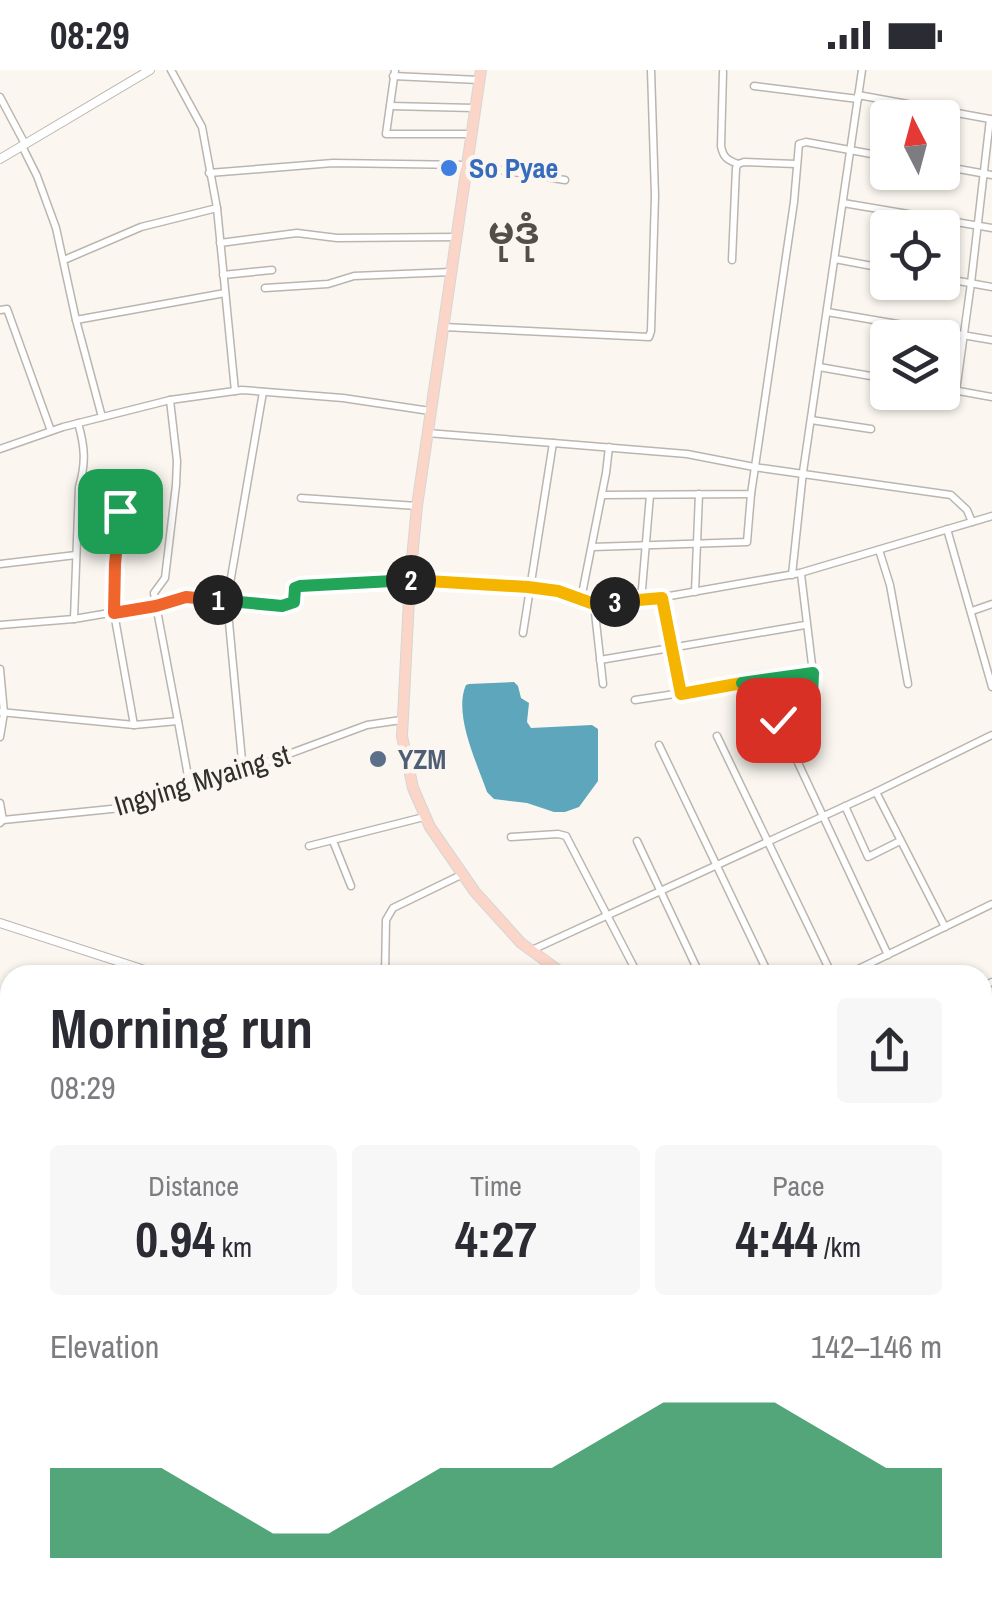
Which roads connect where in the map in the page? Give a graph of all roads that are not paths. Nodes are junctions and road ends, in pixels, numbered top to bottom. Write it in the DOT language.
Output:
graph roads {
  1 [pos="150,70"];
  2 [pos="172,70"];
  3 [pos="650,70"];
  4 [pos="862,70"];
  5 [pos="722,72"];
  6 [pos="394,73"];
  7 [pos="480,75"];
  8 [pos="754,86"];
  9 [pos="0,97"];
  10 [pos="858,97"];
  11 [pos="390,106"];
  12 [pos="476,108"];
  13 [pos="991,119"];
  14 [pos="472,134"];
  15 [pos="23,145"];
  16 [pos="851,150"];
  17 [pos="870,153"];
  18 [pos="0,160"];
  19 [pos="738,164"];
  20 [pos="796,164"];
  21 [pos="466,166"];
  22 [pos="960,170"];
  23 [pos="209,173"];
  24 [pos="982,174"];
  25 [pos="992,176"];
  26 [pos="565,180"];
  27 [pos="843,203"];
  28 [pos="217,208"];
  29 [pos="978,226"];
  30 [pos="992,228"];
  31 [pos="457,237"];
  32 [pos="220,243"];
  33 [pos="64,260"];
  34 [pos="732,260"];
  35 [pos="835,260"];
  36 [pos="870,266"];
  37 [pos="272,270"];
  38 [pos="451,272"];
  39 [pos="223,275"];
  40 [pos="960,281"];
  41 [pos="971,283"];
  42 [pos="992,287"];
  43 [pos="264,288"];
  44 [pos="225,294"];
  45 [pos="0,310"];
  46 [pos="827,312"];
  47 [pos="76,320"];
  48 [pos="443,328"];
  49 [pos="964,335"];
  50 [pos="992,340"];
  51 [pos="960,363"];
  52 [pos="819,367"];
  53 [pos="870,376"];
  54 [pos="235,392"];
  55 [pos="263,392"];
  56 [pos="960,392"];
  57 [pos="992,397"];
  58 [pos="170,400"];
  59 [pos="430,411"];
  60 [pos="102,417"];
  61 [pos="811,420"];
  62 [pos="78,423"];
  63 [pos="871,428"];
  64 [pos="51,431"];
  65 [pos="426,433"];
  66 [pos="552,442"];
  67 [pos="609,447"];
  68 [pos="0,449"];
  69 [pos="754,467"];
  70 [pos="803,472"];
  71 [pos="650,494"];
  72 [pos="699,494"];
  73 [pos="751,494"];
  74 [pos="602,495"];
  75 [pos="302,498"];
  76 [pos="417,506"];
  77 [pos="120,511"];
  78 [pos="992,516"];
  79 [pos="972,522"];
  80 [pos="947,529"];
  81 [pos="697,545"];
  82 [pos="646,546"];
  83 [pos="592,547"];
  84 [pos="880,550"];
  85 [pos="76,555"];
  86 [pos="0,564"];
  87 [pos="796,574"];
  88 [pos="410,580"];
  89 [pos="528,587"];
  90 [pos="695,592"];
  91 [pos="662,598"];
  92 [pos="582,599"];
  93 [pos="228,601"];
  94 [pos="641,601"];
  95 [pos="594,604"];
  96 [pos="992,604"];
  97 [pos="156,606"];
  98 [pos="972,610"];
  99 [pos="114,613"];
  100 [pos="74,618"];
  101 [pos="0,625"];
  102 [pos="805,625"];
  103 [pos="523,633"];
  104 [pos="673,648"];
  105 [pos="600,660"];
  106 [pos="0,668"];
  107 [pos="813,673"];
  108 [pos="603,684"];
  109 [pos="908,684"];
  110 [pos="992,685"];
  111 [pos="681,694"];
  112 [pos="635,700"];
  113 [pos="2,713"];
  114 [pos="401,720"];
  115 [pos="178,721"];
  116 [pos="134,725"];
  117 [pos="992,735"];
  118 [pos="717,736"];
  119 [pos="0,737"];
  120 [pos="659,745"];
  121 [pos="243,771"];
  122 [pos="190,787"];
  123 [pos="876,792"];
  124 [pos="0,803"];
  125 [pos="845,806"];
  126 [pos="824,815"];
  127 [pos="424,817"];
  128 [pos="1,822"];
  129 [pos="511,837"];
  130 [pos="333,840"];
  131 [pos="637,841"];
  132 [pos="900,841"];
  133 [pos="770,842"];
  134 [pos="309,846"];
  135 [pos="716,866"];
  136 [pos="462,874"];
  137 [pos="351,886"];
  138 [pos="661,893"];
  139 [pos="992,904"];
  140 [pos="609,916"];
  141 [pos="0,923"];
  142 [pos="945,927"];
  143 [pos="531,951"];
  144 [pos="888,955"];
  145 [pos="129,965"];
  146 [pos="385,965"];
  147 [pos="551,965"];
  148 [pos="633,965"];
  149 [pos="695,965"];
  150 [pos="764,965"];
  151 [pos="827,965"];
  152 [pos="867,965"];
  1 -- 15 [label="main road"];
  2 -- 23 [label="street"];
  3 -- 48 [label="street"];
  4 -- 10 [label="street"];
  5 -- 19 [label="street"];
  6 -- 7 [label="street"];
  6 -- 11 [label="street"];
  7 -- 12 [label="highway"];
  8 -- 10 [label="street"];
  9 -- 15 [label="street"];
  10 -- 13 [label="street"];
  10 -- 16 [label="street"];
  11 -- 12 [label="street"];
  11 -- 14 [label="street"];
  12 -- 14 [label="highway"];
  13 -- 24 [label="street"];
  14 -- 21 [label="highway"];
  15 -- 18 [label="main road"];
  15 -- 33 [label="street"];
  16 -- 17 [label="street"];
  16 -- 20 [label="street"];
  16 -- 27 [label="street"];
  19 -- 20 [label="street"];
  19 -- 34 [label="street"];
  20 -- 69 [label="street"];
  21 -- 23 [label="street"];
  21 -- 26 [label="street"];
  21 -- 31 [label="highway"];
  22 -- 24 [label="street"];
  23 -- 28 [label="street"];
  24 -- 25 [label="street"];
  24 -- 29 [label="street"];
  27 -- 29 [label="street"];
  27 -- 35 [label="street"];
  28 -- 32 [label="street"];
  28 -- 33 [label="street"];
  29 -- 30 [label="street"];
  29 -- 41 [label="street"];
  31 -- 32 [label="street"];
  31 -- 38 [label="highway"];
  32 -- 39 [label="street"];
  33 -- 47 [label="street"];
  35 -- 36 [label="street"];
  35 -- 46 [label="street"];
  37 -- 39 [label="street"];
  38 -- 43 [label="street"];
  38 -- 48 [label="highway"];
  39 -- 44 [label="street"];
  40 -- 41 [label="street"];
  41 -- 42 [label="street"];
  41 -- 49 [label="street"];
  44 -- 47 [label="street"];
  44 -- 54 [label="street"];
  45 -- 64 [label="street"];
  46 -- 49 [label="street"];
  46 -- 52 [label="street"];
  47 -- 60 [label="street"];
  48 -- 59 [label="highway"];
  49 -- 50 [label="street"];
  49 -- 51 [label="street"];
  52 -- 53 [label="street"];
  52 -- 61 [label="street"];
  54 -- 55 [label="street"];
  54 -- 58 [label="street"];
  55 -- 59 [label="street"];
  55 -- 93 [label="street"];
  56 -- 57 [label="street"];
  58 -- 60 [label="street"];
  58 -- 97 [label="street"];
  59 -- 65 [label="highway"];
  60 -- 62 [label="street"];
  61 -- 63 [label="street"];
  61 -- 70 [label="street"];
  62 -- 64 [label="street"];
  62 -- 85 [label="street"];
  64 -- 68 [label="street"];
  65 -- 66 [label="street"];
  65 -- 76 [label="highway"];
  66 -- 67 [label="street"];
  66 -- 89 [label="street"];
  67 -- 69 [label="street"];
  67 -- 74 [label="street"];
  69 -- 70 [label="street"];
  69 -- 73 [label="street"];
  70 -- 79 [label="street"];
  70 -- 87 [label="street"];
  71 -- 72 [label="street"];
  71 -- 74 [label="street"];
  71 -- 82 [label="street"];
  72 -- 73 [label="street"];
  72 -- 81 [label="street"];
  73 -- 81 [label="street"];
  74 -- 83 [label="street"];
  75 -- 76 [label="street"];
  76 -- 88 [label="highway"];
  77 -- 99 [label="street"];
  78 -- 79 [label="street"];
  79 -- 80 [label="street"];
  80 -- 84 [label="street"];
  80 -- 98 [label="street"];
  81 -- 82 [label="street"];
  81 -- 90 [label="street"];
  82 -- 83 [label="street"];
  82 -- 94 [label="street"];
  83 -- 92 [label="street"];
  84 -- 87 [label="street"];
  84 -- 109 [label="street"];
  85 -- 86 [label="street"];
  85 -- 100 [label="street"];
  87 -- 90 [label="street"];
  87 -- 102 [label="street"];
  88 -- 89 [label="street"];
  88 -- 93 [label="street"];
  88 -- 114 [label="highway"];
  89 -- 92 [label="street"];
  89 -- 103 [label="street"];
  90 -- 91 [label="street"];
  91 -- 94 [label="street"];
  91 -- 104 [label="street"];
  92 -- 95 [label="street"];
  93 -- 97 [label="street"];
  93 -- 121 [label="street"];
  94 -- 95 [label="street"];
  95 -- 105 [label="street"];
  96 -- 98 [label="street"];
  97 -- 99 [label="street"];
  97 -- 115 [label="street"];
  98 -- 110 [label="street"];
  99 -- 100 [label="street"];
  99 -- 116 [label="street"];
  100 -- 101 [label="street"];
  102 -- 104 [label="street"];
  102 -- 107 [label="street"];
  104 -- 105 [label="street"];
  104 -- 111 [label="street"];
  105 -- 108 [label="street"];
  106 -- 113 [label="street"];
  107 -- 111 [label="street"];
  107 -- 126 [label="street"];
  111 -- 112 [label="street"];
  113 -- 116 [label="street"];
  113 -- 119 [label="street"];
  114 -- 121 [label="street, Ingying Myaing st"];
  114 -- 127 [label="highway"];
  115 -- 116 [label="street"];
  115 -- 122 [label="street"];
  117 -- 123 [label="street"];
  118 -- 133 [label="street"];
  120 -- 135 [label="street"];
  121 -- 122 [label="street, Ingying Myaing st"];
  122 -- 128 [label="street, Ingying Myaing st"];
  123 -- 125 [label="street"];
  123 -- 132 [label="street"];
  124 -- 128 [label="street"];
  125 -- 126 [label="street"];
  125 -- 132 [label="street"];
  126 -- 133 [label="street"];
  126 -- 144 [label="street"];
  127 -- 130 [label="street"];
  127 -- 136 [label="highway"];
  129 -- 140 [label="street"];
  130 -- 134 [label="street"];
  130 -- 137 [label="street"];
  131 -- 138 [label="street"];
  132 -- 142 [label="street"];
  133 -- 135 [label="street"];
  133 -- 151 [label="street"];
  135 -- 138 [label="street"];
  135 -- 150 [label="street"];
  136 -- 143 [label="highway"];
  136 -- 146 [label="street"];
  138 -- 140 [label="street"];
  138 -- 149 [label="street"];
  139 -- 142 [label="street"];
  140 -- 143 [label="street"];
  140 -- 148 [label="street"];
  141 -- 145 [label="main road"];
  142 -- 144 [label="street"];
  143 -- 147 [label="highway"];
  144 -- 152 [label="street"];
}
